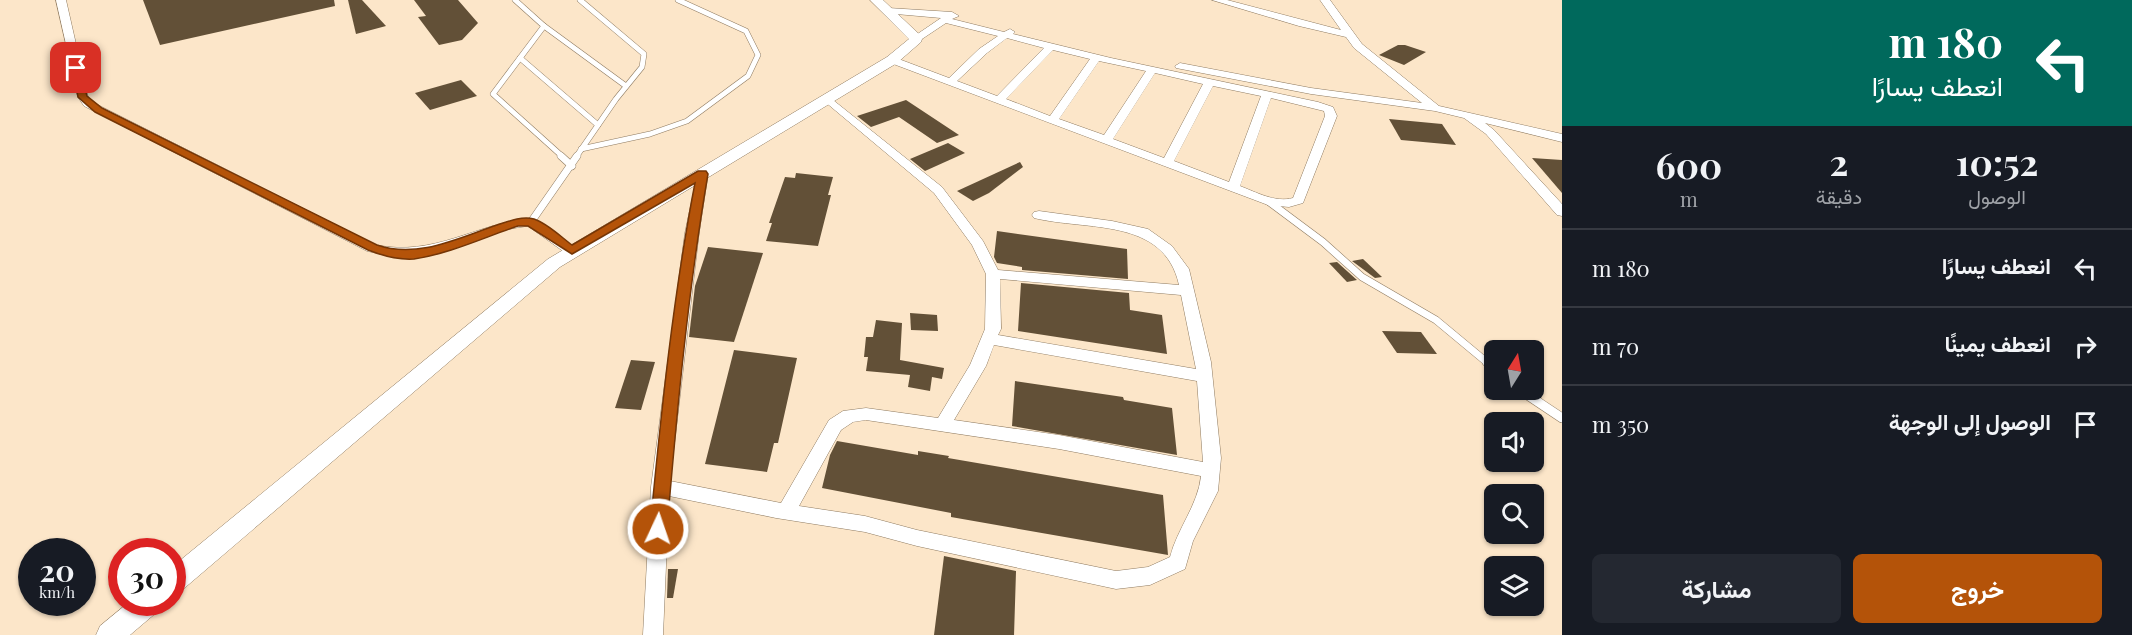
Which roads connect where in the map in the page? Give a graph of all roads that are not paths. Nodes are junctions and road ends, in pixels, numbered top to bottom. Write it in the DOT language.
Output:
graph roads {
  1 [pos="61,0"];
  2 [pos="515,0"];
  3 [pos="580,0"];
  4 [pos="678,0"];
  5 [pos="1217,0"];
  6 [pos="1325,0"];
  7 [pos="882,5"];
  8 [pos="948,18"];
  9 [pos="544,26"];
  10 [pos="1011,32"];
  11 [pos="1348,34"];
  12 [pos="916,39"];
  13 [pos="1051,46"];
  14 [pos="520,58"];
  15 [pos="1096,58"];
  16 [pos="892,60"];
  17 [pos="1152,70"];
  18 [pos="951,82"];
  19 [pos="1209,83"];
  20 [pos="626,86"];
  21 [pos="1267,95"];
  22 [pos="828,99"];
  23 [pos="999,100"];
  24 [pos="1435,108"];
  25 [pos="1468,116"];
  26 [pos="1053,120"];
  27 [pos="598,125"];
  28 [pos="1562,138"];
  29 [pos="1107,140"];
  30 [pos="581,150"];
  31 [pos="1167,163"];
  32 [pos="572,166"];
  33 [pos="702,174"];
  34 [pos="1233,187"];
  35 [pos="1268,201"];
  36 [pos="1562,212"];
  37 [pos="1039,215"];
  38 [pos="531,222"];
  39 [pos="572,250"];
  40 [pos="993,274"];
  41 [pos="1187,291"];
  42 [pos="989,339"];
  43 [pos="1484,360"];
  44 [pos="1204,376"];
  45 [pos="1535,400"];
  46 [pos="1562,418"];
  47 [pos="942,425"];
  48 [pos="1211,471"];
  49 [pos="660,487"];
  50 [pos="786,512"];
  51 [pos="186,571"];
  52 [pos="133,616"];
  53 [pos="110,635"];
  54 [pos="653,635"];
  1 -- 38 [label="street"];
  2 -- 9 [label="lane"];
  3 -- 20 [label="lane"];
  4 -- 30 [label="lane"];
  5 -- 11 [label="street"];
  6 -- 11 [label="street"];
  7 -- 8 [label="street"];
  7 -- 12 [label="street"];
  8 -- 10 [label="street"];
  8 -- 12 [label="street"];
  9 -- 14 [label="lane"];
  9 -- 20 [label="lane"];
  10 -- 13 [label="street"];
  10 -- 18 [label="street"];
  10 -- 24 [label="street"];
  11 -- 24 [label="street"];
  12 -- 16 [label="street"];
  13 -- 15 [label="street"];
  13 -- 23 [label="street"];
  14 -- 27 [label="lane"];
  14 -- 32 [label="lane"];
  15 -- 17 [label="street"];
  15 -- 26 [label="street"];
  16 -- 18 [label="street"];
  16 -- 22 [label="street"];
  17 -- 19 [label="street"];
  17 -- 29 [label="street"];
  18 -- 23 [label="street"];
  19 -- 21 [label="street"];
  19 -- 31 [label="street"];
  20 -- 27 [label="lane"];
  21 -- 34 [label="street"];
  21 -- 35 [label="street"];
  22 -- 33 [label="street"];
  22 -- 40 [label="street"];
  23 -- 26 [label="street"];
  24 -- 25 [label="street"];
  25 -- 28 [label="street"];
  25 -- 36 [label="street"];
  26 -- 29 [label="street"];
  27 -- 30 [label="lane"];
  29 -- 31 [label="street"];
  30 -- 32 [label="lane"];
  31 -- 34 [label="street"];
  32 -- 38 [label="lane"];
  33 -- 39 [label="street"];
  33 -- 49 [label="street"];
  34 -- 35 [label="street"];
  35 -- 43 [label="lane"];
  37 -- 41 [label="street"];
  38 -- 39 [label="street"];
  39 -- 51 [label="street"];
  40 -- 41 [label="street"];
  40 -- 42 [label="street"];
  41 -- 44 [label="street"];
  42 -- 44 [label="street"];
  42 -- 47 [label="street"];
  44 -- 48 [label="street"];
  45 -- 46 [label="lane"];
  47 -- 48 [label="street"];
  47 -- 50 [label="street"];
  48 -- 50 [label="street"];
  49 -- 50 [label="street"];
  49 -- 54 [label="street"];
  52 -- 53 [label="street"];
}
